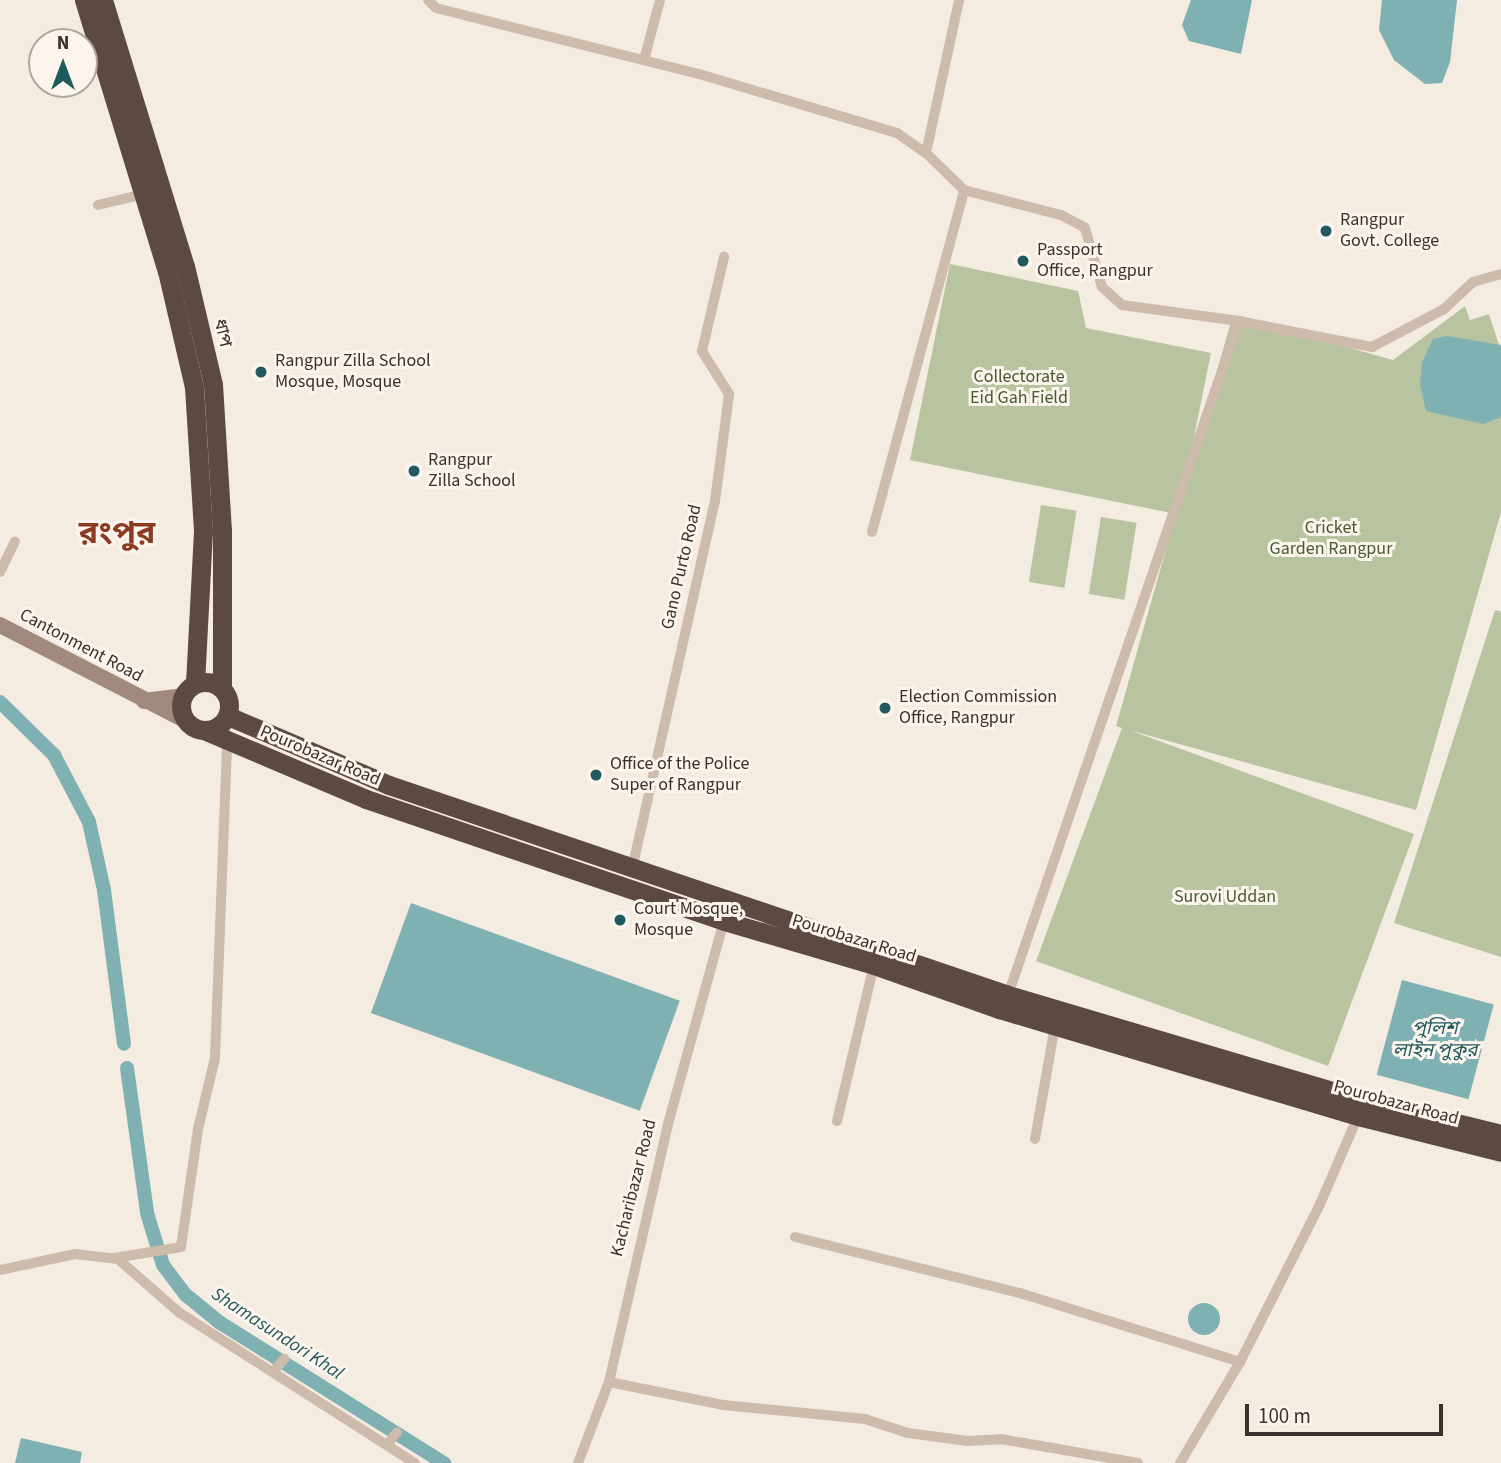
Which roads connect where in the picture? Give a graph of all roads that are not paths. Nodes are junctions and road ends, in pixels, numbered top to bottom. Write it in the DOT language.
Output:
graph roads {
  1 [pos="84,0"];
  2 [pos="103,0"];
  3 [pos="428,0"];
  4 [pos="660,0"];
  5 [pos="959,0"];
  6 [pos="644,60"];
  7 [pos="926,153"];
  8 [pos="964,190"];
  9 [pos="152,192"];
  10 [pos="99,205"];
  11 [pos="724,257"];
  12 [pos="1501,274"];
  13 [pos="1239,321"];
  14 [pos="872,532"];
  15 [pos="15,541"];
  16 [pos="0,572"];
  17 [pos="0,625"];
  18 [pos="222,687"];
  19 [pos="189,690"];
  20 [pos="144,701"];
  21 [pos="228,716"];
  22 [pos="185,720"];
  23 [pos="206,731"];
  24 [pos="227,740"];
  25 [pos="634,866"];
  26 [pos="623,888"];
  27 [pos="724,921"];
  28 [pos="874,965"];
  29 [pos="1008,995"];
  30 [pos="1055,1025"];
  31 [pos="1358,1116"];
  32 [pos="837,1121"];
  33 [pos="1501,1134"];
  34 [pos="1035,1139"];
  35 [pos="1501,1152"];
  36 [pos="795,1237"];
  37 [pos="114,1258"];
  38 [pos="0,1269"];
  39 [pos="284,1359"];
  40 [pos="1240,1362"];
  41 [pos="274,1371"];
  42 [pos="609,1382"];
  43 [pos="397,1433"];
  44 [pos="387,1445"];
  45 [pos="415,1463"];
  46 [pos="578,1463"];
  47 [pos="1138,1463"];
  48 [pos="1180,1463"];
  1 -- 9 [label="highway, ধাপ"];
  2 -- 9 [label="highway, ধাপ"];
  3 -- 6 [label="street"];
  4 -- 6 [label="street"];
  5 -- 7 [label="street"];
  6 -- 7 [label="street"];
  7 -- 8 [label="street"];
  8 -- 13 [label="street"];
  8 -- 14 [label="street"];
  9 -- 10 [label="street"];
  9 -- 18 [label="highway, ধাপ"];
  9 -- 19 [label="highway, ধাপ"];
  11 -- 25 [label="street, Gano Purto Road"];
  12 -- 13 [label="street"];
  13 -- 29 [label="street"];
  15 -- 16 [label="street"];
  17 -- 20 [label="main road, Cantonment Road"];
  18 -- 19 [label="highway"];
  18 -- 21 [label="highway, ধাপ"];
  19 -- 20 [label="main road, Cantonment Road"];
  19 -- 22 [label="highway, ধাপ"];
  20 -- 22 [label="main road, Cantonment Road"];
  21 -- 23 [label="highway"];
  21 -- 25 [label="highway, Pourobazar Road"];
  22 -- 23 [label="highway"];
  23 -- 24 [label="highway, Pourobazar Road"];
  24 -- 26 [label="highway, Pourobazar Road"];
  24 -- 37 [label="street"];
  25 -- 26 [label="street, Gano Purto Road"];
  25 -- 29 [label="highway, Pourobazar Road"];
  26 -- 27 [label="highway, Pourobazar Road"];
  27 -- 28 [label="highway, Pourobazar Road"];
  27 -- 42 [label="street, Kacharibazar Road"];
  28 -- 30 [label="highway, Pourobazar Road"];
  28 -- 32 [label="street"];
  29 -- 33 [label="highway, Pourobazar Road"];
  30 -- 31 [label="highway, Pourobazar Road"];
  30 -- 34 [label="street"];
  31 -- 35 [label="highway, Pourobazar Road"];
  31 -- 40 [label="street"];
  36 -- 40 [label="street"];
  37 -- 38 [label="street"];
  37 -- 41 [label="street"];
  39 -- 41 [label="street"];
  40 -- 48 [label="street"];
  41 -- 44 [label="street"];
  42 -- 46 [label="street, Kacharibazar Road"];
  42 -- 47 [label="street"];
  43 -- 44 [label="street"];
  44 -- 45 [label="street"];
}
